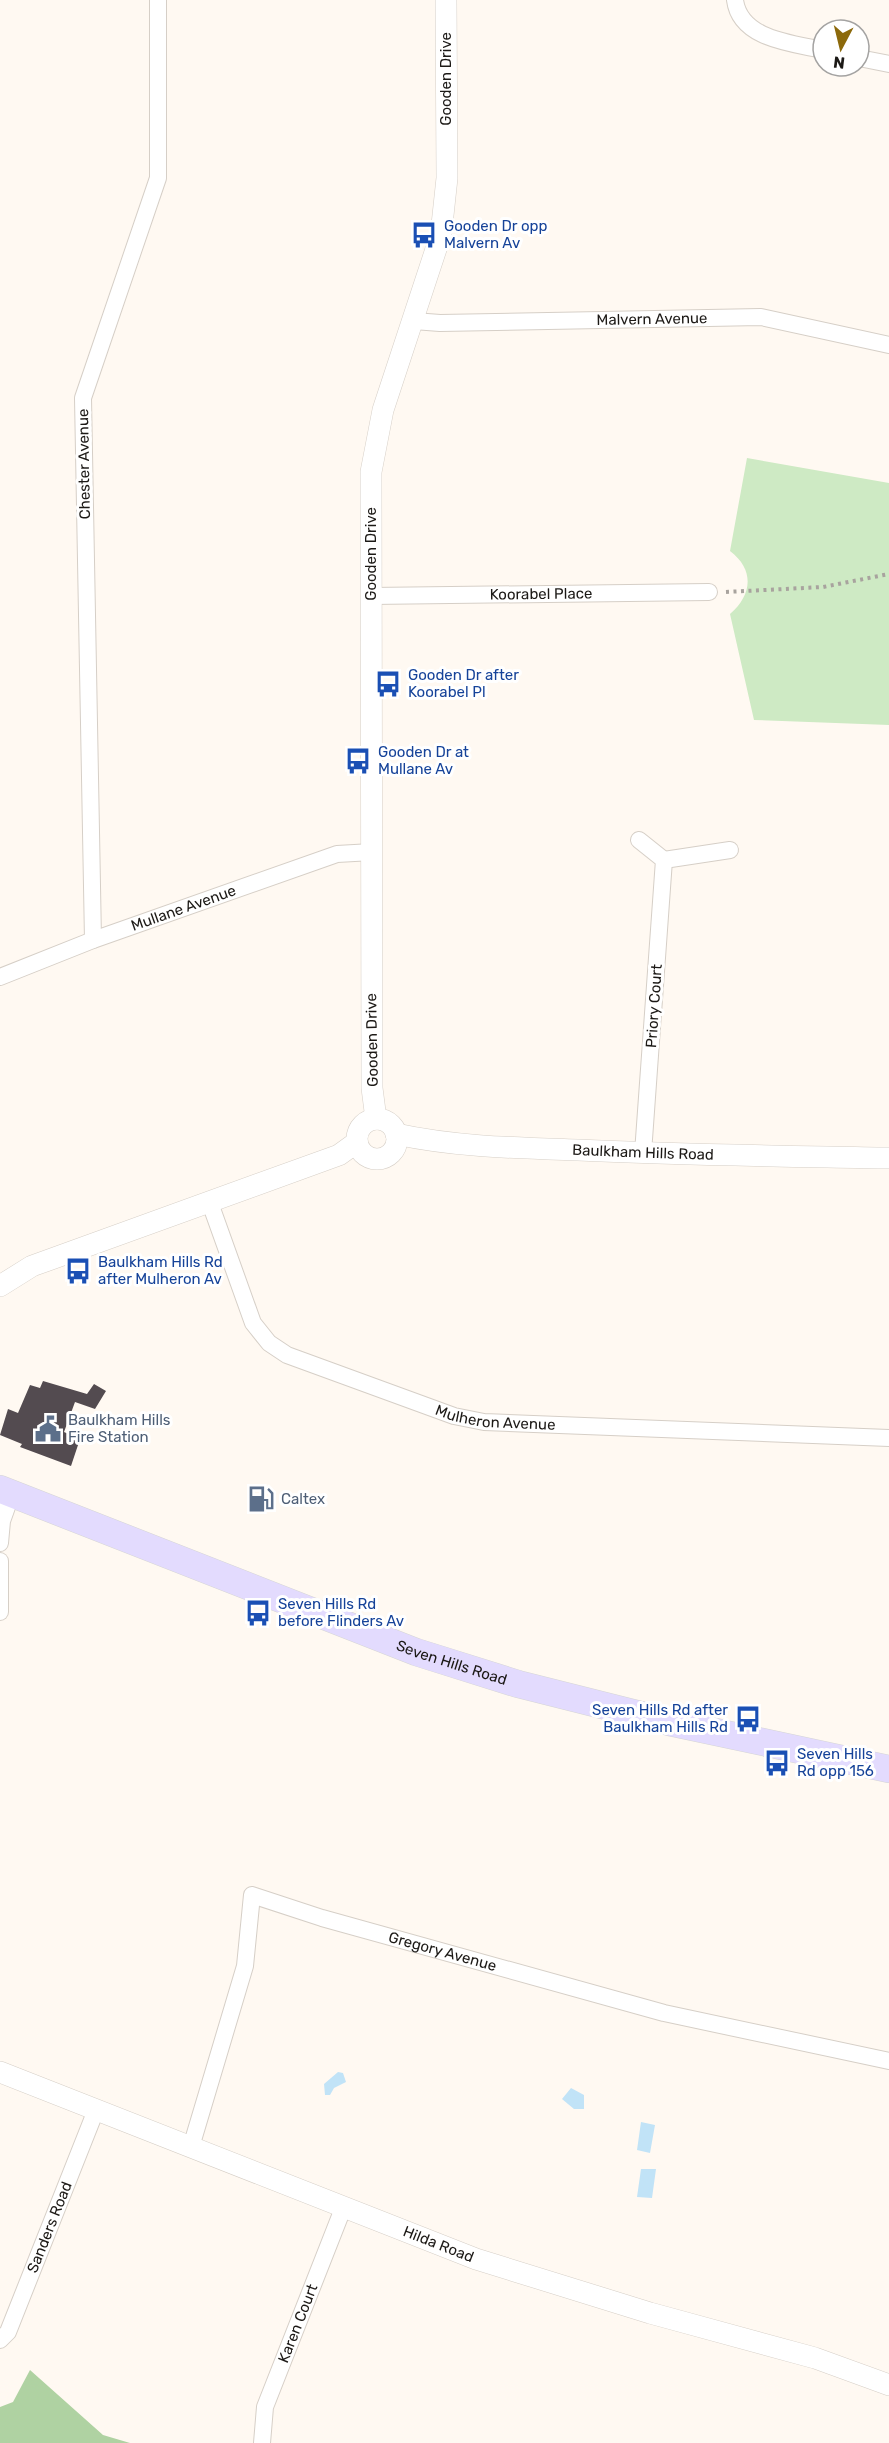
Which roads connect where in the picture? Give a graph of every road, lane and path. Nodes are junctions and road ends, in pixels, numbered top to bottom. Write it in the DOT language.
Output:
graph roads {
  1 [pos="158,0"];
  2 [pos="446,0"];
  3 [pos="735,0"];
  4 [pos="811,47"];
  5 [pos="871,60"];
  6 [pos="889,64"];
  7 [pos="414,321"];
  8 [pos="889,345"];
  9 [pos="889,574"];
  10 [pos="709,592"];
  11 [pos="371,596"];
  12 [pos="639,840"];
  13 [pos="730,849"];
  14 [pos="372,852"];
  15 [pos="664,860"];
  16 [pos="93,940"];
  17 [pos="0,977"];
  18 [pos="376,1119"];
  19 [pos="396,1134"];
  20 [pos="357,1142"];
  21 [pos="643,1153"];
  22 [pos="889,1158"];
  23 [pos="210,1203"];
  24 [pos="0,1286"];
  25 [pos="889,1438"];
  26 [pos="6,1491"];
  27 [pos="0,1543"];
  28 [pos="0,1561"];
  29 [pos="0,1612"];
  30 [pos="889,1769"];
  31 [pos="889,2061"];
  32 [pos="0,2072"];
  33 [pos="96,2110"];
  34 [pos="191,2147"];
  35 [pos="344,2206"];
  36 [pos="0,2340"];
  37 [pos="889,2385"];
  38 [pos="262,2443"];
  1 -- 16 [label="street, Chester Avenue"];
  2 -- 7 [label="street, Gooden Drive"];
  3 -- 4 [label="street"];
  5 -- 6 [label="street"];
  7 -- 8 [label="street, Malvern Avenue"];
  7 -- 11 [label="street, Gooden Drive"];
  9 -- 10 [label="path"];
  10 -- 11 [label="street, Koorabel Place"];
  11 -- 14 [label="street, Gooden Drive"];
  12 -- 15 [label="street"];
  13 -- 15 [label="street"];
  14 -- 16 [label="street, Mullane Avenue"];
  14 -- 18 [label="street, Gooden Drive"];
  15 -- 21 [label="street, Priory Court"];
  16 -- 17 [label="street, Mullane Avenue"];
  18 -- 19 [label="street"];
  18 -- 20 [label="street"];
  19 -- 20 [label="street"];
  19 -- 21 [label="street, Baulkham Hills Road"];
  20 -- 23 [label="street"];
  21 -- 22 [label="street, Baulkham Hills Road"];
  23 -- 24 [label="street"];
  23 -- 25 [label="street, Mulheron Avenue"];
  26 -- 27 [label="street"];
  26 -- 30 [label="main road, Seven Hills Road"];
  28 -- 29 [label="street"];
  31 -- 34 [label="street, Gregory Avenue"];
  32 -- 33 [label="street, Hilda Road"];
  33 -- 34 [label="street, Hilda Road"];
  33 -- 36 [label="street, Sanders Road"];
  34 -- 35 [label="street, Hilda Road"];
  35 -- 37 [label="street, Hilda Road"];
  35 -- 38 [label="street, Karen Court"];
}
